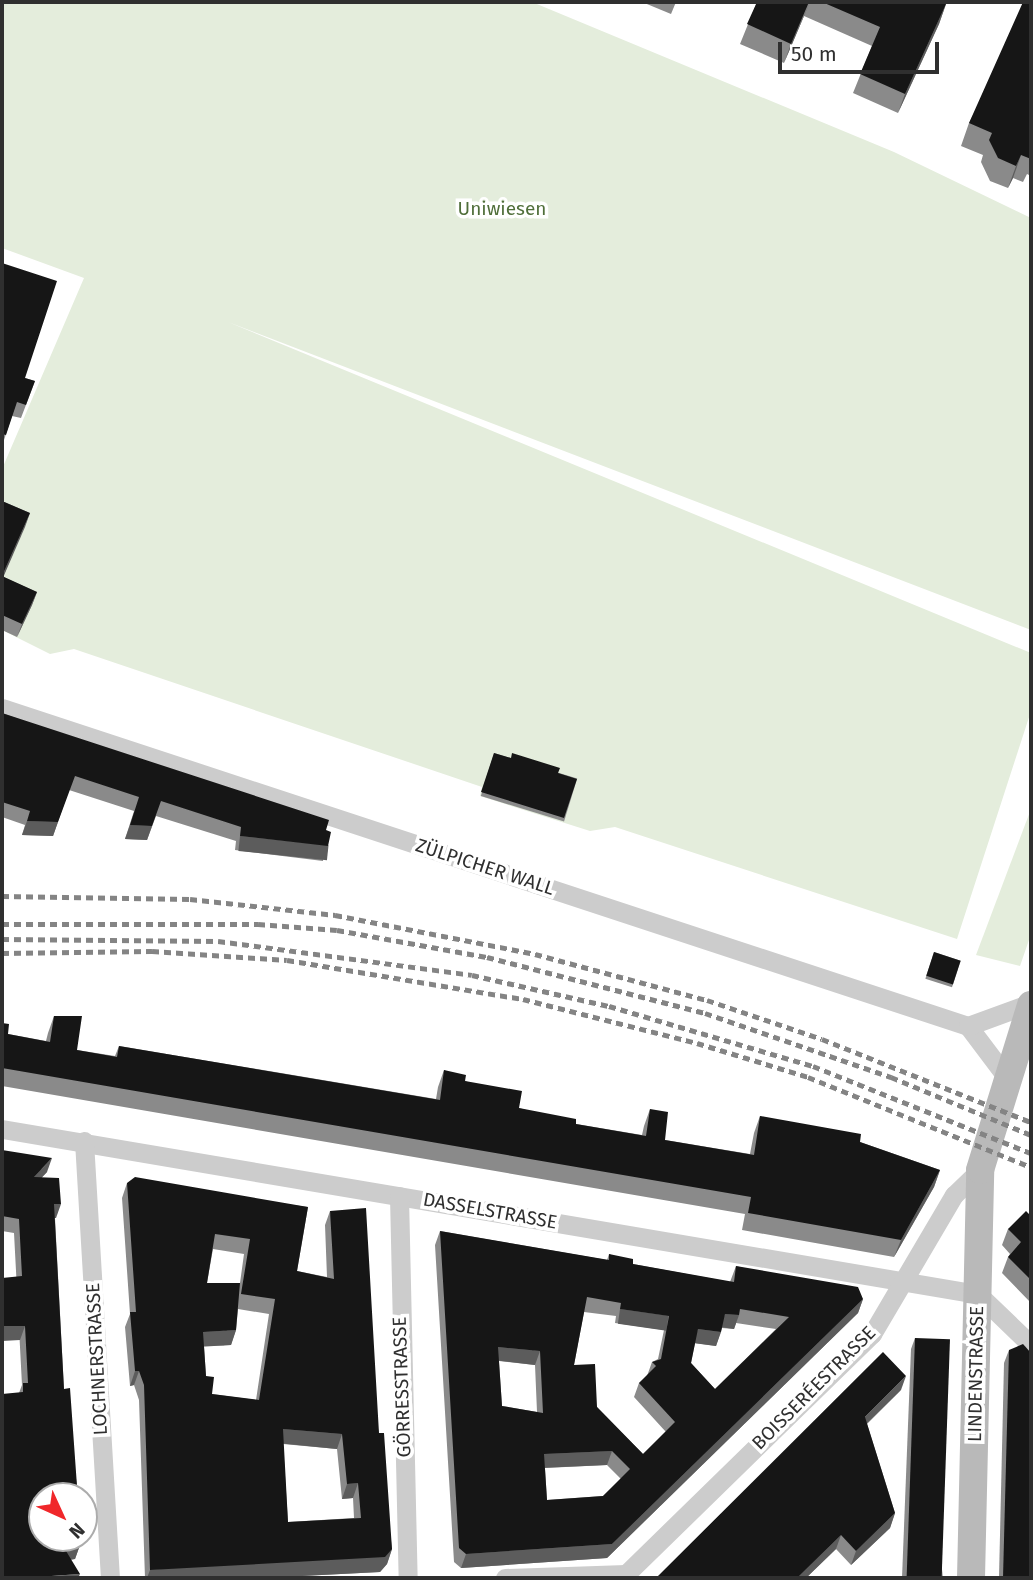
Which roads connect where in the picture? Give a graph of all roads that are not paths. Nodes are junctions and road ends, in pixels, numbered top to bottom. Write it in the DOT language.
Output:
graph roads {
  1 [pos="2,708"];
  2 [pos="1031,1004"];
  3 [pos="968,1026"];
  4 [pos="1008,1079"];
  5 [pos="2,1129"];
  6 [pos="84,1140"];
  7 [pos="980,1170"];
  8 [pos="399,1196"];
  9 [pos="901,1283"];
  10 [pos="978,1294"];
  11 [pos="1031,1345"];
  12 [pos="615,1577"];
  13 [pos="110,1578"];
  14 [pos="408,1578"];
  15 [pos="505,1578"];
  16 [pos="971,1578"];
  1 -- 3 [label="street, ZÜLPICHER WALL"];
  2 -- 3 [label="street"];
  2 -- 4 [label="main road, LINDENSTRASSE"];
  3 -- 4 [label="street"];
  4 -- 7 [label="main road, LINDENSTRASSE"];
  5 -- 6 [label="street, DASSELSTRASSE"];
  6 -- 8 [label="street, DASSELSTRASSE"];
  6 -- 13 [label="street, LOCHNERSTRASSE"];
  7 -- 9 [label="street, BOISSERÉESTRASSE"];
  7 -- 10 [label="main road, LINDENSTRASSE"];
  8 -- 9 [label="street, DASSELSTRASSE"];
  8 -- 14 [label="street, GÖRRESSTRASSE"];
  9 -- 10 [label="street, DASSELSTRASSE"];
  9 -- 12 [label="street, BOISSERÉESTRASSE"];
  10 -- 11 [label="street"];
  10 -- 16 [label="main road, LINDENSTRASSE"];
  12 -- 15 [label="street"];
}
